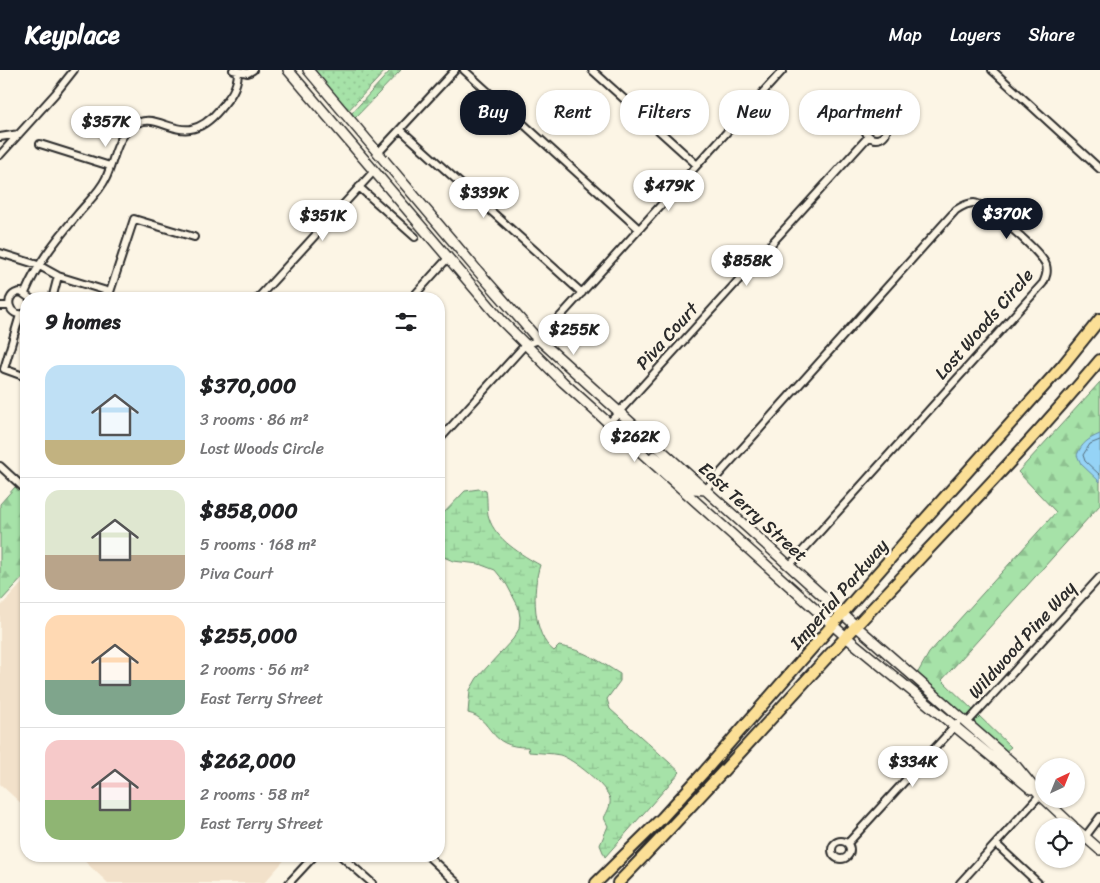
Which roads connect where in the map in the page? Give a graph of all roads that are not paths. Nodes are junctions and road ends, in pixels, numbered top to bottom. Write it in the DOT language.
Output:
graph roads {
  1 [pos="74,70"];
  2 [pos="253,70"];
  3 [pos="288,70"];
  4 [pos="308,70"];
  5 [pos="456,70"];
  6 [pos="464,70"];
  7 [pos="592,70"];
  8 [pos="992,70"];
  9 [pos="236,71"];
  10 [pos="780,71"];
  11 [pos="401,130"];
  12 [pos="19,134"];
  13 [pos="869,136"];
  14 [pos="0,137"];
  15 [pos="40,144"];
  16 [pos="378,153"];
  17 [pos="0,155"];
  18 [pos="697,165"];
  19 [pos="110,166"];
  20 [pos="1100,169"];
  21 [pos="374,171"];
  22 [pos="359,187"];
  23 [pos="639,229"];
  24 [pos="194,237"];
  25 [pos="415,237"];
  26 [pos="0,253"];
  27 [pos="448,258"];
  28 [pos="38,264"];
  29 [pos="58,276"];
  30 [pos="25,292"];
  31 [pos="54,292"];
  32 [pos="264,292"];
  33 [pos="417,292"];
  34 [pos="20,293"];
  35 [pos="582,293"];
  36 [pos="0,306"];
  37 [pos="9,306"];
  38 [pos="20,313"];
  39 [pos="1100,319"];
  40 [pos="20,323"];
  41 [pos="540,340"];
  42 [pos="525,345"];
  43 [pos="1100,360"];
  44 [pos="20,375"];
  45 [pos="619,413"];
  46 [pos="609,423"];
  47 [pos="445,433"];
  48 [pos="632,444"];
  49 [pos="0,466"];
  50 [pos="20,484"];
  51 [pos="705,490"];
  52 [pos="789,566"];
  53 [pos="1100,577"];
  54 [pos="842,614"];
  55 [pos="832,625"];
  56 [pos="856,626"];
  57 [pos="846,637"];
  58 [pos="965,721"];
  59 [pos="954,727"];
  60 [pos="1035,789"];
  61 [pos="1035,792"];
  62 [pos="1035,801"];
  63 [pos="1054,808"];
  64 [pos="1100,817"];
  65 [pos="1064,818"];
  66 [pos="1085,837"];
  67 [pos="848,843"];
  68 [pos="996,844"];
  69 [pos="1100,850"];
  70 [pos="308,862"];
  71 [pos="348,862"];
  72 [pos="434,862"];
  73 [pos="288,883"];
  74 [pos="372,883"];
  75 [pos="457,883"];
  76 [pos="596,883"];
  77 [pos="618,883"];
  78 [pos="960,883"];
  79 [pos="1038,883"];
  1 -- 12 [label="street"];
  2 -- 9 [label="street"];
  3 -- 21 [label="street"];
  4 -- 16 [label="street, East Terry Street"];
  5 -- 11 [label="street"];
  6 -- 23 [label="street"];
  7 -- 18 [label="street"];
  8 -- 20 [label="street"];
  9 -- 19 [label="street"];
  10 -- 18 [label="street"];
  11 -- 16 [label="street"];
  11 -- 35 [label="street"];
  12 -- 14 [label="street"];
  12 -- 17 [label="street"];
  13 -- 45 [label="street, Piva Court"];
  15 -- 19 [label="street"];
  16 -- 41 [label="street, East Terry Street"];
  18 -- 23 [label="street"];
  19 -- 28 [label="street"];
  21 -- 22 [label="street"];
  21 -- 27 [label="street"];
  22 -- 25 [label="street"];
  22 -- 32 [label="street"];
  23 -- 35 [label="street"];
  24 -- 29 [label="street"];
  26 -- 28 [label="street"];
  27 -- 33 [label="street"];
  27 -- 42 [label="street"];
  28 -- 29 [label="street"];
  28 -- 30 [label="street"];
  29 -- 31 [label="street"];
  34 -- 37 [label="street"];
  35 -- 41 [label="street"];
  36 -- 37 [label="street"];
  37 -- 38 [label="street"];
  39 -- 54 [label="main road, Imperial Parkway"];
  40 -- 44 [label="street"];
  41 -- 42 [label="street"];
  41 -- 45 [label="street, East Terry Street"];
  42 -- 46 [label="street"];
  42 -- 47 [label="street"];
  43 -- 56 [label="main road, Imperial Parkway"];
  45 -- 46 [label="street, Piva Court"];
  45 -- 51 [label="street, East Terry Street"];
  46 -- 48 [label="street"];
  48 -- 51 [label="street"];
  48 -- 55 [label="street"];
  49 -- 50 [label="street"];
  51 -- 52 [label="street, East Terry Street"];
  51 -- 52 [label="street, Lost Woods Circle"];
  52 -- 54 [label="street, East Terry Street"];
  53 -- 58 [label="street, Wildwood Pine Way"];
  54 -- 55 [label="main road, Imperial Parkway"];
  54 -- 56 [label="street, East Terry Street"];
  55 -- 57 [label="street"];
  55 -- 76 [label="main road, Imperial Parkway"];
  56 -- 57 [label="main road, Imperial Parkway"];
  56 -- 58 [label="street, East Terry Street"];
  57 -- 59 [label="street"];
  57 -- 77 [label="main road, Imperial Parkway"];
  58 -- 59 [label="street, Wildwood Pine Way"];
  58 -- 60 [label="street, East Terry Street"];
  59 -- 61 [label="street"];
  59 -- 67 [label="street, Wildwood Pine Way"];
  62 -- 68 [label="street"];
  63 -- 65 [label="street, East Terry Street"];
  64 -- 66 [label="street"];
  66 -- 69 [label="street"];
  68 -- 78 [label="street"];
  68 -- 79 [label="street"];
  70 -- 73 [label="street"];
  71 -- 74 [label="street"];
  72 -- 75 [label="street"];
}
